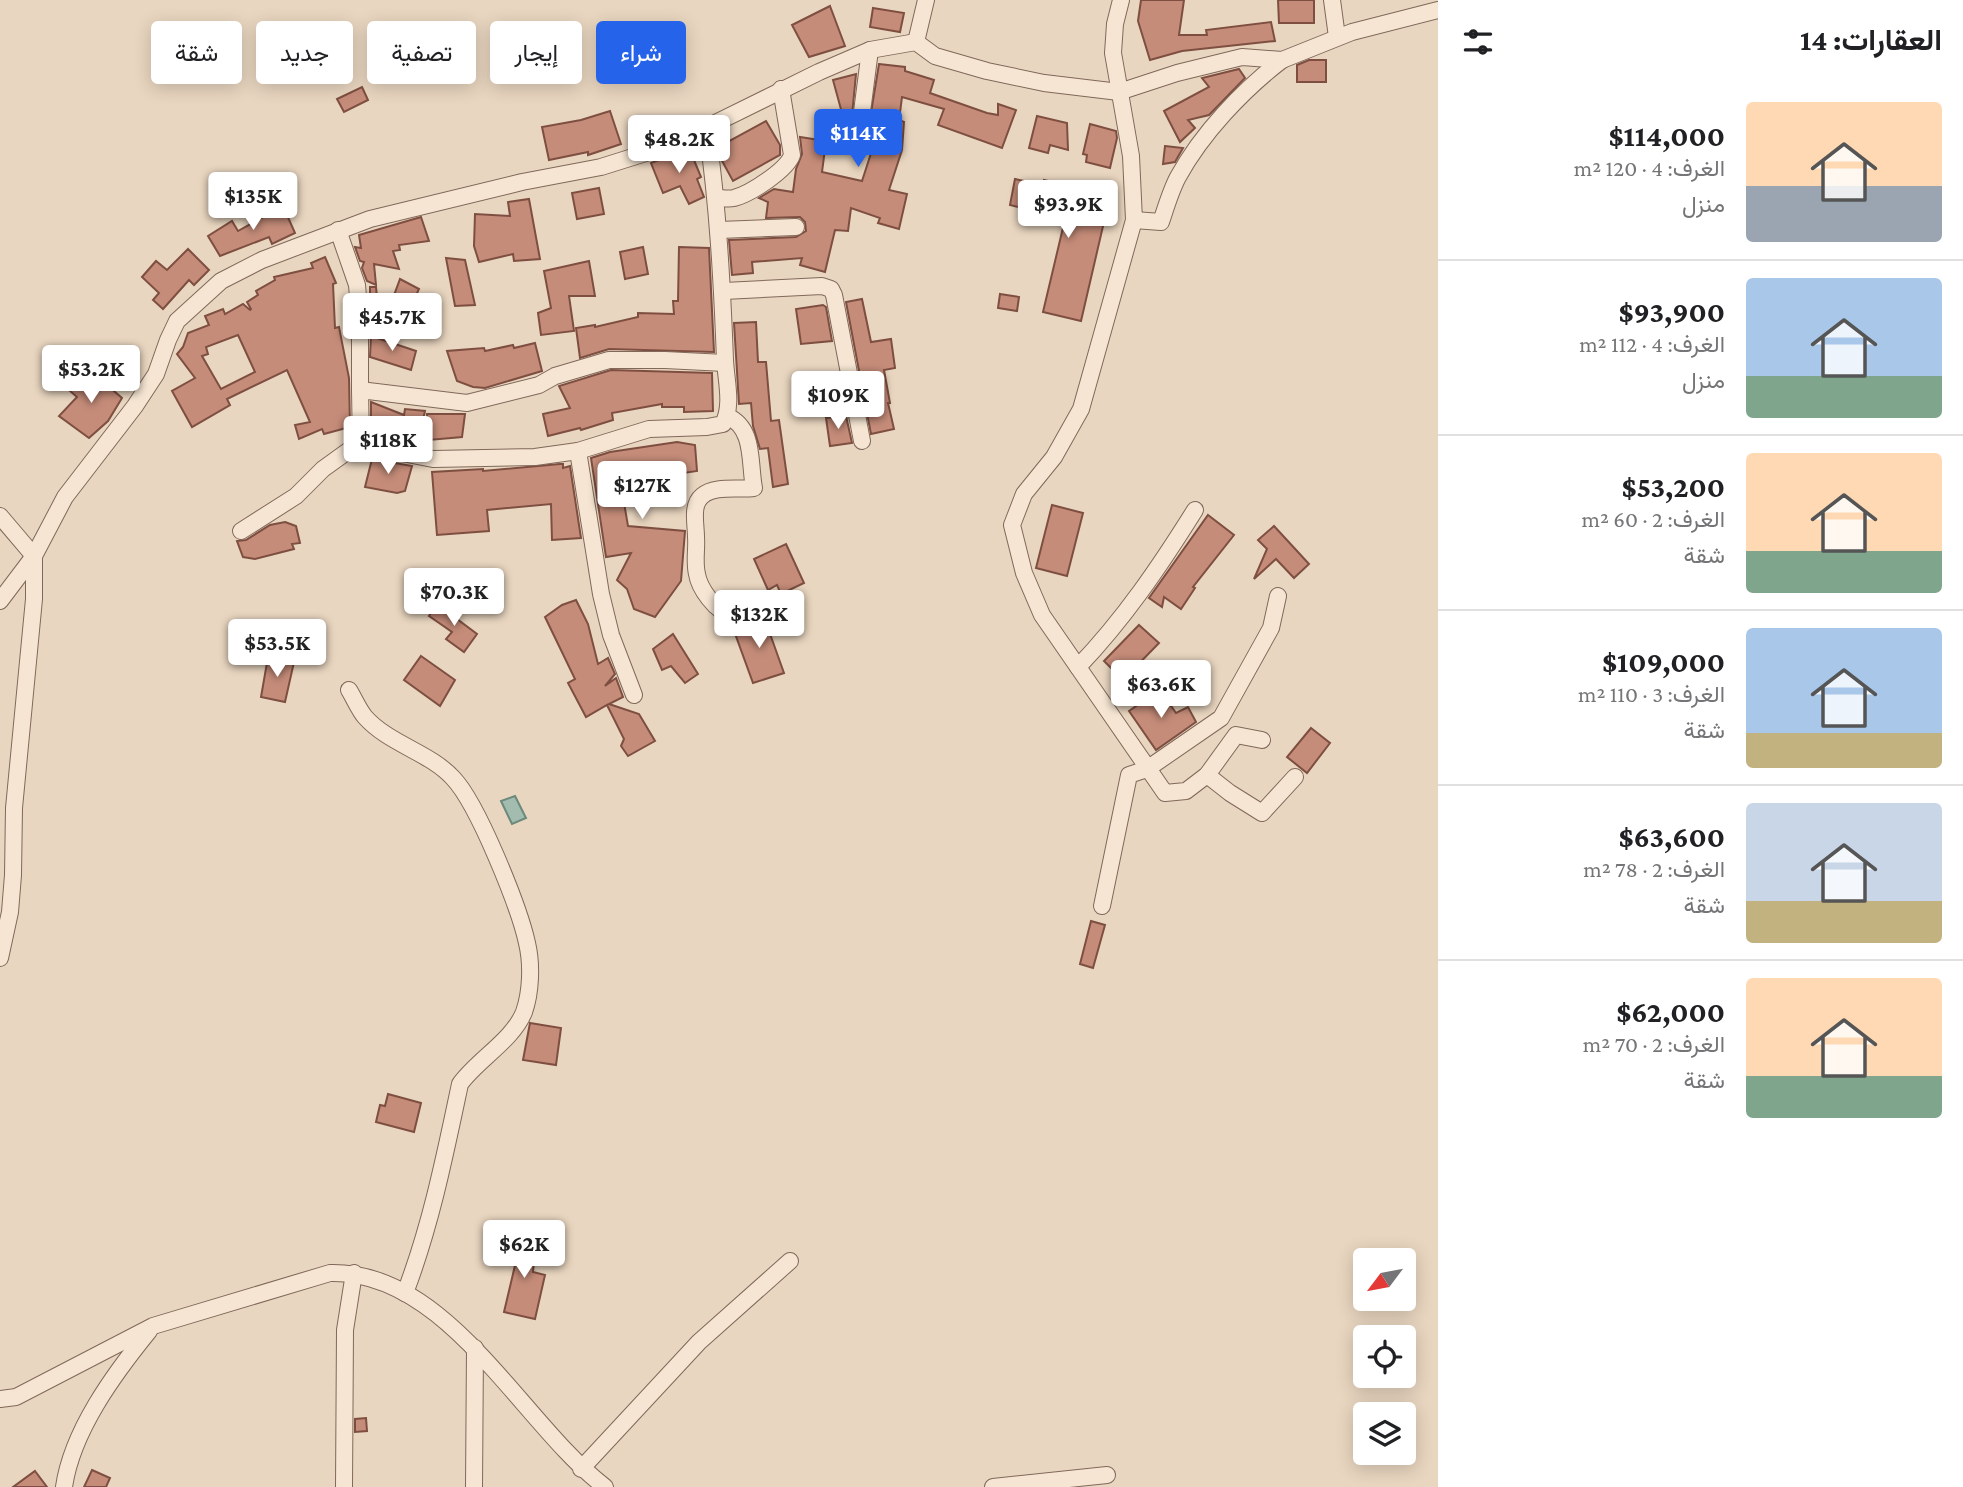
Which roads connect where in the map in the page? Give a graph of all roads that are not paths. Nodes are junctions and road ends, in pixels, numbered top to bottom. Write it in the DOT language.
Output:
graph roads {
  1 [pos="926,0"];
  2 [pos="1121,0"];
  3 [pos="1332,0"];
  4 [pos="1438,10"];
  5 [pos="1337,37"];
  6 [pos="916,42"];
  7 [pos="870,50"];
  8 [pos="1282,60"];
  9 [pos="781,89"];
  10 [pos="1119,92"];
  11 [pos="862,112"];
  12 [pos="707,129"];
  13 [pos="717,198"];
  14 [pos="1134,220"];
  15 [pos="796,227"];
  16 [pos="338,230"];
  17 [pos="719,230"];
  18 [pos="724,291"];
  19 [pos="725,363"];
  20 [pos="360,390"];
  21 [pos="727,415"];
  22 [pos="862,441"];
  23 [pos="361,445"];
  24 [pos="578,451"];
  25 [pos="1195,510"];
  26 [pos="0,516"];
  27 [pos="240,531"];
  28 [pos="34,556"];
  29 [pos="1278,596"];
  30 [pos="0,601"];
  31 [pos="751,611"];
  32 [pos="1078,667"];
  33 [pos="349,690"];
  34 [pos="634,695"];
  35 [pos="1262,740"];
  36 [pos="1147,769"];
  37 [pos="1207,775"];
  38 [pos="1295,777"];
  39 [pos="1102,906"];
  40 [pos="0,958"];
  41 [pos="790,1261"];
  42 [pos="354,1273"];
  43 [pos="405,1293"];
  44 [pos="153,1326"];
  45 [pos="475,1348"];
  46 [pos="0,1399"];
  47 [pos="581,1469"];
  48 [pos="1107,1475"];
  49 [pos="64,1487"];
  50 [pos="344,1487"];
  51 [pos="474,1487"];
  52 [pos="606,1487"];
  53 [pos="993,1487"];
  1 -- 6 [label="street"];
  2 -- 10 [label="street"];
  3 -- 5 [label="street"];
  4 -- 5 [label="street"];
  5 -- 8 [label="street"];
  6 -- 7 [label="street"];
  6 -- 10 [label="street"];
  7 -- 9 [label="street"];
  7 -- 11 [label="street"];
  8 -- 10 [label="street"];
  8 -- 14 [label="street"];
  9 -- 12 [label="street"];
  9 -- 13 [label="street"];
  10 -- 14 [label="street"];
  12 -- 13 [label="street"];
  12 -- 16 [label="street"];
  13 -- 17 [label="street"];
  14 -- 32 [label="street"];
  15 -- 17 [label="street"];
  16 -- 20 [label="street"];
  16 -- 28 [label="street"];
  17 -- 18 [label="street"];
  18 -- 19 [label="street"];
  18 -- 22 [label="street"];
  19 -- 20 [label="street"];
  19 -- 21 [label="street"];
  20 -- 23 [label="street"];
  21 -- 24 [label="street"];
  21 -- 31 [label="street"];
  23 -- 24 [label="street"];
  23 -- 27 [label="street"];
  24 -- 34 [label="street"];
  25 -- 32 [label="street"];
  26 -- 28 [label="street"];
  28 -- 30 [label="street"];
  28 -- 40 [label="street"];
  29 -- 36 [label="street"];
  32 -- 36 [label="street"];
  33 -- 43 [label="street"];
  35 -- 37 [label="street"];
  36 -- 37 [label="street"];
  36 -- 39 [label="street"];
  37 -- 38 [label="street"];
  41 -- 47 [label="street"];
  42 -- 43 [label="street"];
  42 -- 44 [label="street"];
  42 -- 50 [label="street"];
  43 -- 45 [label="street"];
  44 -- 46 [label="street"];
  44 -- 49 [label="street"];
  45 -- 47 [label="street"];
  45 -- 51 [label="street"];
  47 -- 52 [label="street"];
  48 -- 53 [label="street"];
}
